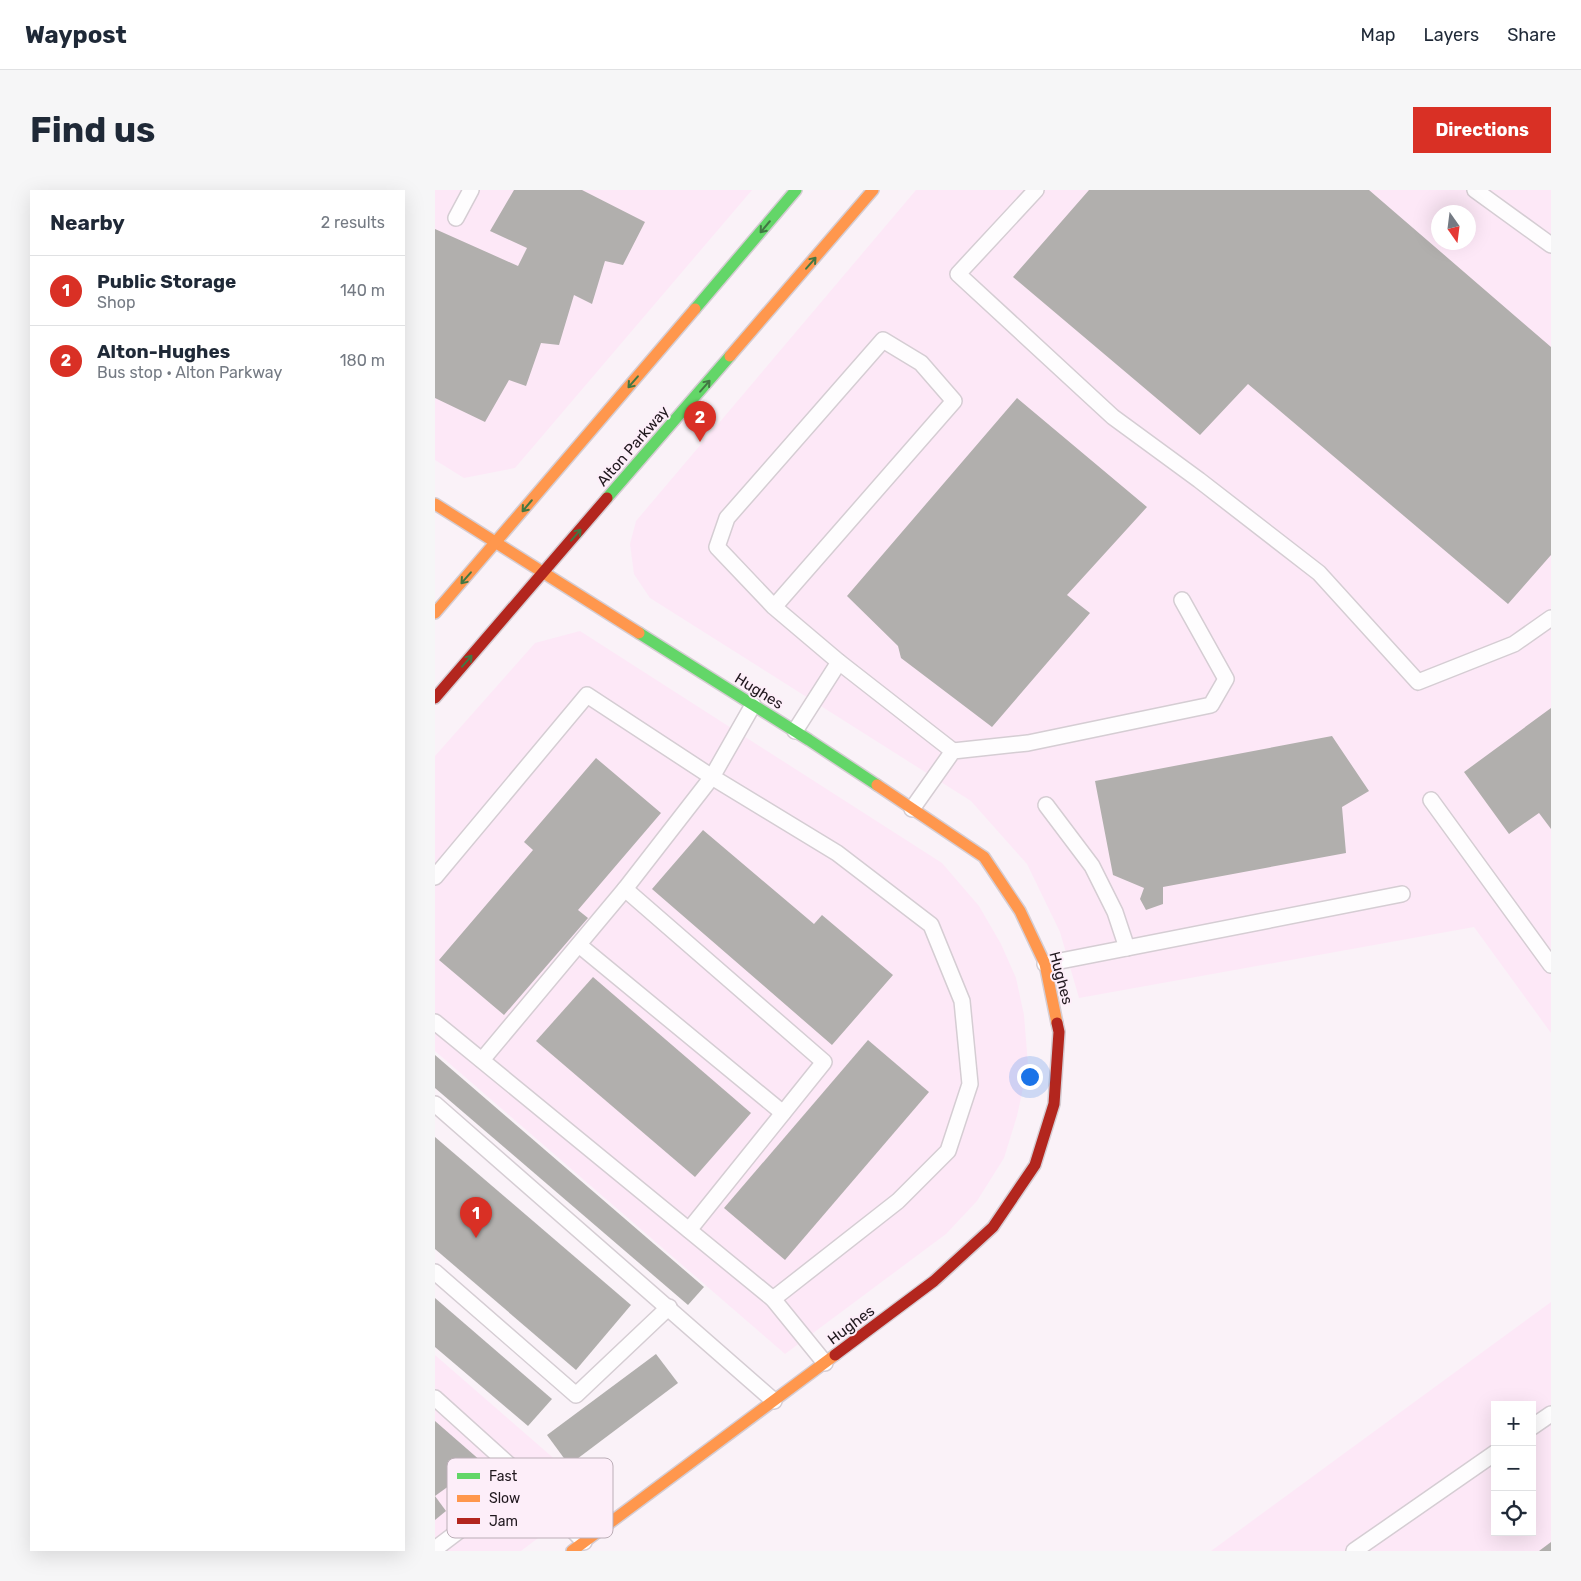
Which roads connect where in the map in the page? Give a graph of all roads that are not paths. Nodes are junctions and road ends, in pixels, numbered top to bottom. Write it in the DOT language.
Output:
graph roads {
  1 [pos="471,190"];
  2 [pos="796,190"];
  3 [pos="873,190"];
  4 [pos="1036,190"];
  5 [pos="1475,190"];
  6 [pos="456,218"];
  7 [pos="1551,245"];
  8 [pos="435,504"];
  9 [pos="496,542"];
  10 [pos="543,572"];
  11 [pos="1182,600"];
  12 [pos="774,607"];
  13 [pos="435,613"];
  14 [pos="1551,618"];
  15 [pos="839,662"];
  16 [pos="435,698"];
  17 [pos="753,705"];
  18 [pos="795,731"];
  19 [pos="953,751"];
  20 [pos="712,777"];
  21 [pos="1431,800"];
  22 [pos="1047,805"];
  23 [pos="912,809"];
  24 [pos="435,878"];
  25 [pos="625,889"];
  26 [pos="1402,894"];
  27 [pos="579,945"];
  28 [pos="1127,948"];
  29 [pos="1045,964"];
  30 [pos="1551,965"];
  31 [pos="435,1022"];
  32 [pos="482,1060"];
  33 [pos="435,1104"];
  34 [pos="783,1113"];
  35 [pos="689,1230"];
  36 [pos="435,1272"];
  37 [pos="773,1299"];
  38 [pos="669,1307"];
  39 [pos="825,1363"];
  40 [pos="435,1398"];
  41 [pos="775,1400"];
  42 [pos="1551,1414"];
  43 [pos="1536,1424"];
  44 [pos="1491,1456"];
  45 [pos="502,1458"];
  46 [pos="613,1520"];
  47 [pos="450,1538"];
  48 [pos="589,1538"];
  49 [pos="578,1546"];
  50 [pos="435,1549"];
  51 [pos="1354,1551"];
  1 -- 6 [label="lane"];
  2 -- 9 [label="street, one-way"];
  10 -- 3 [label="street, Alton Parkway, one-way"];
  4 -- 14 [label="lane"];
  5 -- 7 [label="lane"];
  8 -- 9 [label="street, Hughes"];
  9 -- 10 [label="street, Hughes"];
  9 -- 13 [label="street, one-way"];
  16 -- 10 [label="street, Alton Parkway, one-way"];
  10 -- 17 [label="street, Hughes"];
  11 -- 19 [label="lane"];
  12 -- 12 [label="lane"];
  12 -- 15 [label="lane"];
  15 -- 18 [label="lane"];
  15 -- 19 [label="lane"];
  17 -- 18 [label="street, Hughes"];
  17 -- 20 [label="lane"];
  18 -- 23 [label="street, Hughes"];
  19 -- 23 [label="lane"];
  20 -- 24 [label="lane"];
  20 -- 25 [label="lane"];
  20 -- 37 [label="lane"];
  21 -- 30 [label="lane"];
  22 -- 28 [label="lane"];
  23 -- 29 [label="street, Hughes"];
  25 -- 27 [label="lane"];
  25 -- 34 [label="lane"];
  26 -- 28 [label="lane"];
  27 -- 32 [label="lane"];
  27 -- 34 [label="lane"];
  28 -- 29 [label="lane"];
  29 -- 39 [label="street, Hughes"];
  31 -- 32 [label="lane"];
  32 -- 35 [label="lane"];
  33 -- 38 [label="lane"];
  34 -- 35 [label="lane"];
  35 -- 37 [label="lane"];
  36 -- 38 [label="lane"];
  37 -- 39 [label="lane"];
  38 -- 41 [label="lane"];
  39 -- 41 [label="street, Hughes"];
  40 -- 45 [label="lane"];
  41 -- 46 [label="street, Hughes"];
  42 -- 43 [label="lane"];
  44 -- 51 [label="lane"];
  47 -- 50 [label="lane"];
  48 -- 49 [label="street, Hughes"];
}
